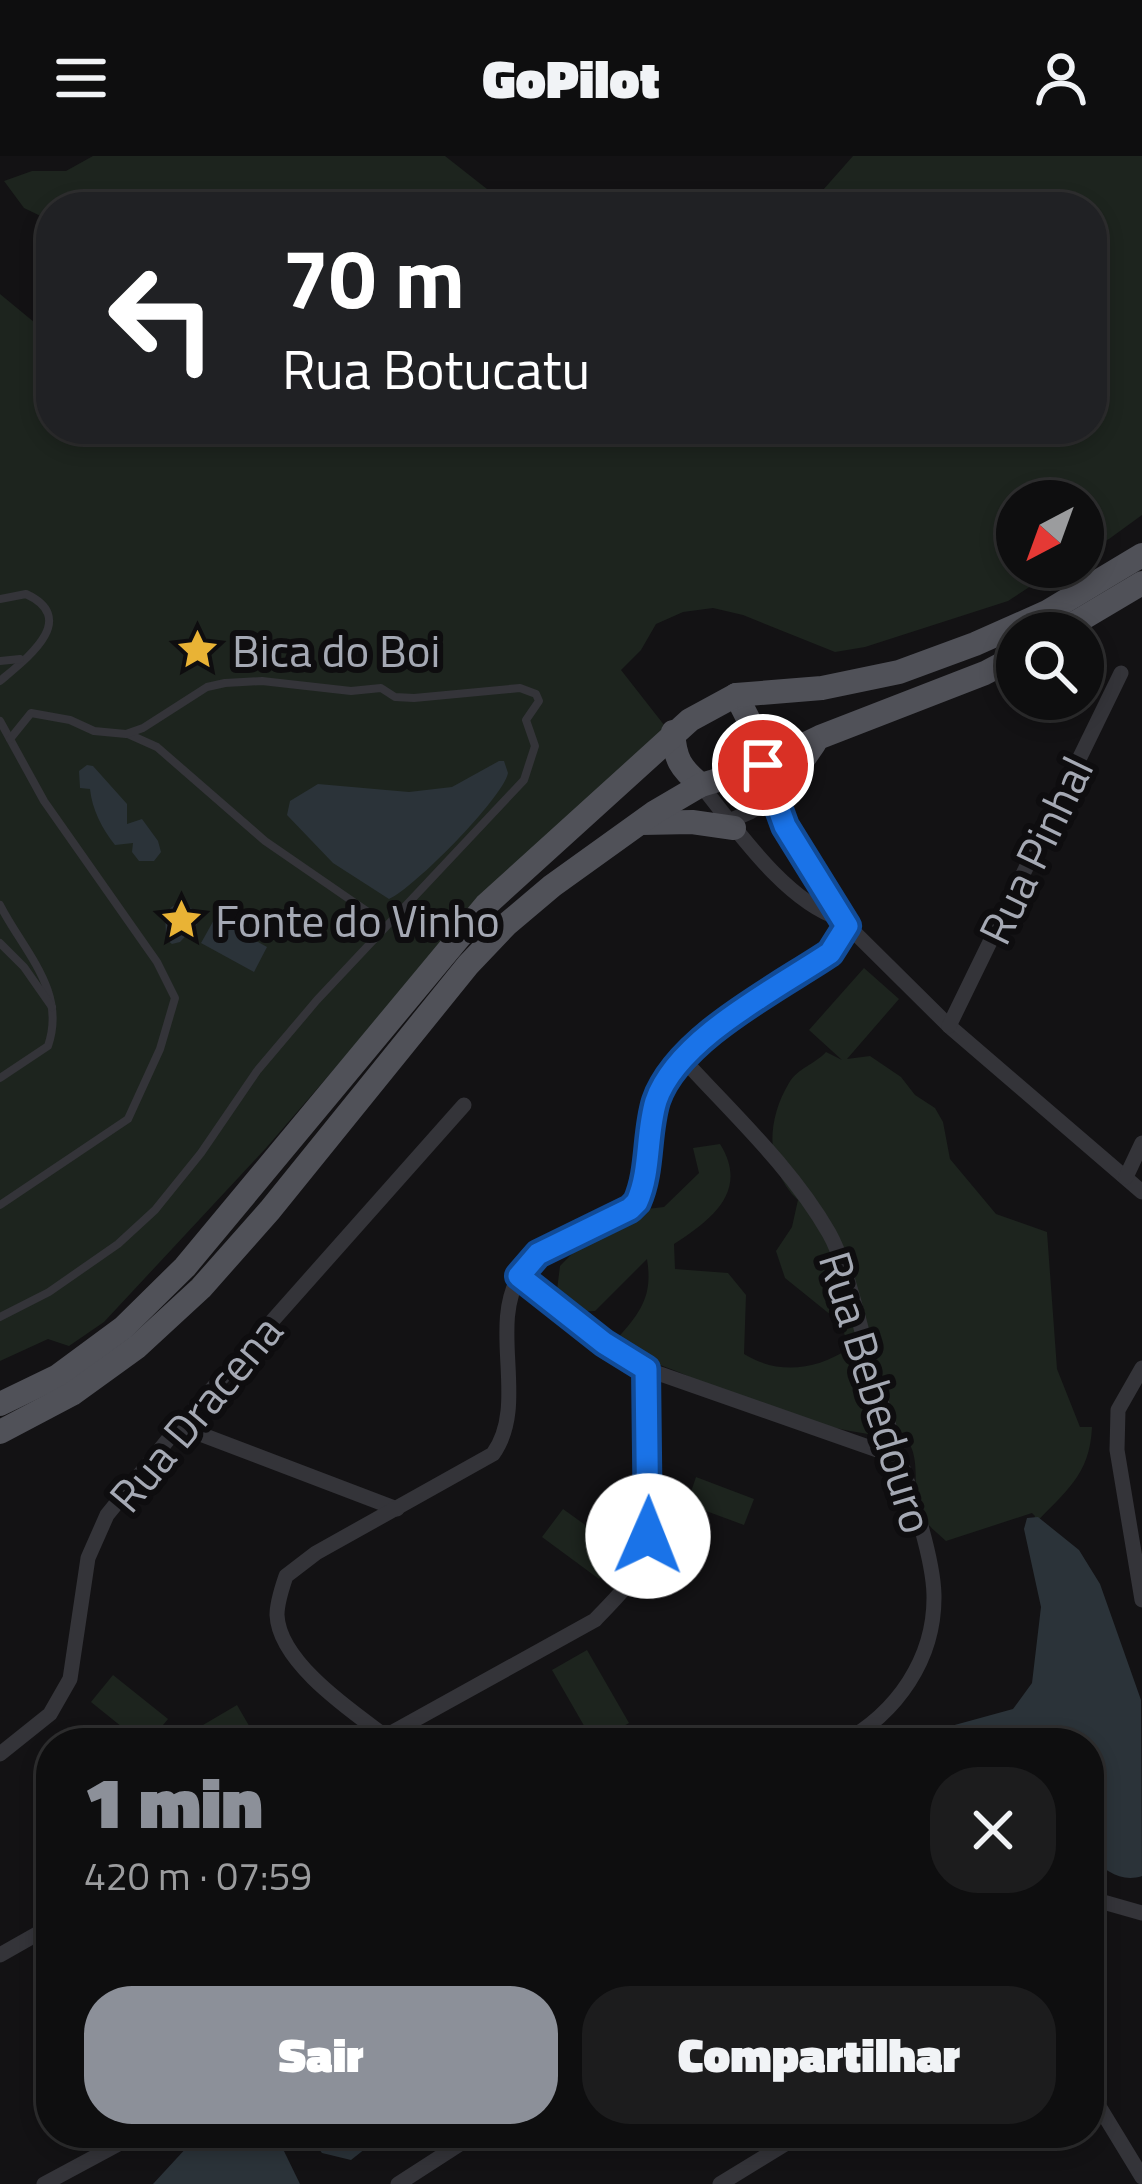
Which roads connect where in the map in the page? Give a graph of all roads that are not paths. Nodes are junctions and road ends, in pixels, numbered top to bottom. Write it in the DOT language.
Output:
graph roads {
  1 [pos="1142,555"];
  2 [pos="1142,584"];
  3 [pos="0,599"];
  4 [pos="1094,612"];
  5 [pos="22,659"];
  6 [pos="0,661"];
  7 [pos="996,668"];
  8 [pos="1121,674"];
  9 [pos="0,681"];
  10 [pos="736,695"];
  11 [pos="0,721"];
  12 [pos="673,732"];
  13 [pos="126,734"];
  14 [pos="820,737"];
  15 [pos="10,740"];
  16 [pos="763,765"];
  17 [pos="700,785"];
  18 [pos="775,802"];
  19 [pos="639,823"];
  20 [pos="731,825"];
  21 [pos="0,905"];
  22 [pos="844,922"];
  23 [pos="383,926"];
  24 [pos="0,943"];
  25 [pos="56,1012"];
  26 [pos="949,1026"];
  27 [pos="682,1058"];
  28 [pos="0,1078"];
  29 [pos="464,1106"];
  30 [pos="1142,1143"];
  31 [pos="1126,1178"];
  32 [pos="1142,1192"];
  33 [pos="0,1205"];
  34 [pos="519,1276"];
  35 [pos="0,1317"];
  36 [pos="1142,1368"];
  37 [pos="646,1369"];
  38 [pos="0,1404"];
  39 [pos="179,1426"];
  40 [pos="0,1432"];
  41 [pos="897,1457"];
  42 [pos="397,1509"];
  43 [pos="1142,1600"];
  44 [pos="36,1728"];
  45 [pos="37,1728"];
  46 [pos="367,1728"];
  47 [pos="401,1728"];
  48 [pos="861,1728"];
  49 [pos="0,1754"];
  50 [pos="1104,1902"];
  51 [pos="1142,1913"];
  52 [pos="36,1935"];
  53 [pos="0,1955"];
  54 [pos="1104,2115"];
  55 [pos="111,2148"];
  56 [pos="454,2148"];
  57 [pos="778,2148"];
  58 [pos="1142,2177"];
  59 [pos="44,2184"];
  60 [pos="398,2184"];
  61 [pos="720,2184"];
  1 -- 10 [label="main road"];
  2 -- 4 [label="main road"];
  3 -- 5 [label="lane"];
  5 -- 6 [label="lane"];
  5 -- 9 [label="lane"];
  7 -- 14 [label="main road"];
  8 -- 26 [label="street, Rua Pinhal"];
  10 -- 12 [label="main road"];
  10 -- 16 [label="main road"];
  11 -- 15 [label="lane"];
  12 -- 17 [label="main road"];
  12 -- 38 [label="main road"];
  13 -- 15 [label="lane"];
  13 -- 23 [label="lane"];
  13 -- 23 [label="lane"];
  14 -- 16 [label="main road"];
  14 -- 18 [label="main road"];
  15 -- 33 [label="lane"];
  16 -- 17 [label="main road"];
  16 -- 18 [label="street"];
  17 -- 19 [label="main road"];
  17 -- 20 [label="street"];
  18 -- 20 [label="street"];
  18 -- 22 [label="street"];
  19 -- 20 [label="main road"];
  19 -- 40 [label="main road"];
  20 -- 22 [label="street"];
  21 -- 25 [label="lane"];
  22 -- 26 [label="street"];
  22 -- 27 [label="street"];
  23 -- 35 [label="lane"];
  24 -- 25 [label="lane"];
  25 -- 28 [label="lane"];
  26 -- 31 [label="street"];
  27 -- 34 [label="street"];
  27 -- 41 [label="street, Rua Bebedouro"];
  29 -- 39 [label="street, Rua Dracena"];
  30 -- 31 [label="street"];
  31 -- 32 [label="street"];
  34 -- 37 [label="street"];
  34 -- 42 [label="street"];
  36 -- 43 [label="street"];
  37 -- 41 [label="street"];
  37 -- 47 [label="street"];
  39 -- 42 [label="street"];
  39 -- 45 [label="street, Rua Dracena"];
  41 -- 48 [label="street, Rua Bebedouro"];
  42 -- 46 [label="street"];
  44 -- 49 [label="street, Rua Dracena"];
  50 -- 51 [label="street"];
  52 -- 53 [label="street"];
  54 -- 58 [label="street"];
  55 -- 59 [label="street"];
  56 -- 60 [label="street"];
  57 -- 61 [label="street"];
}
